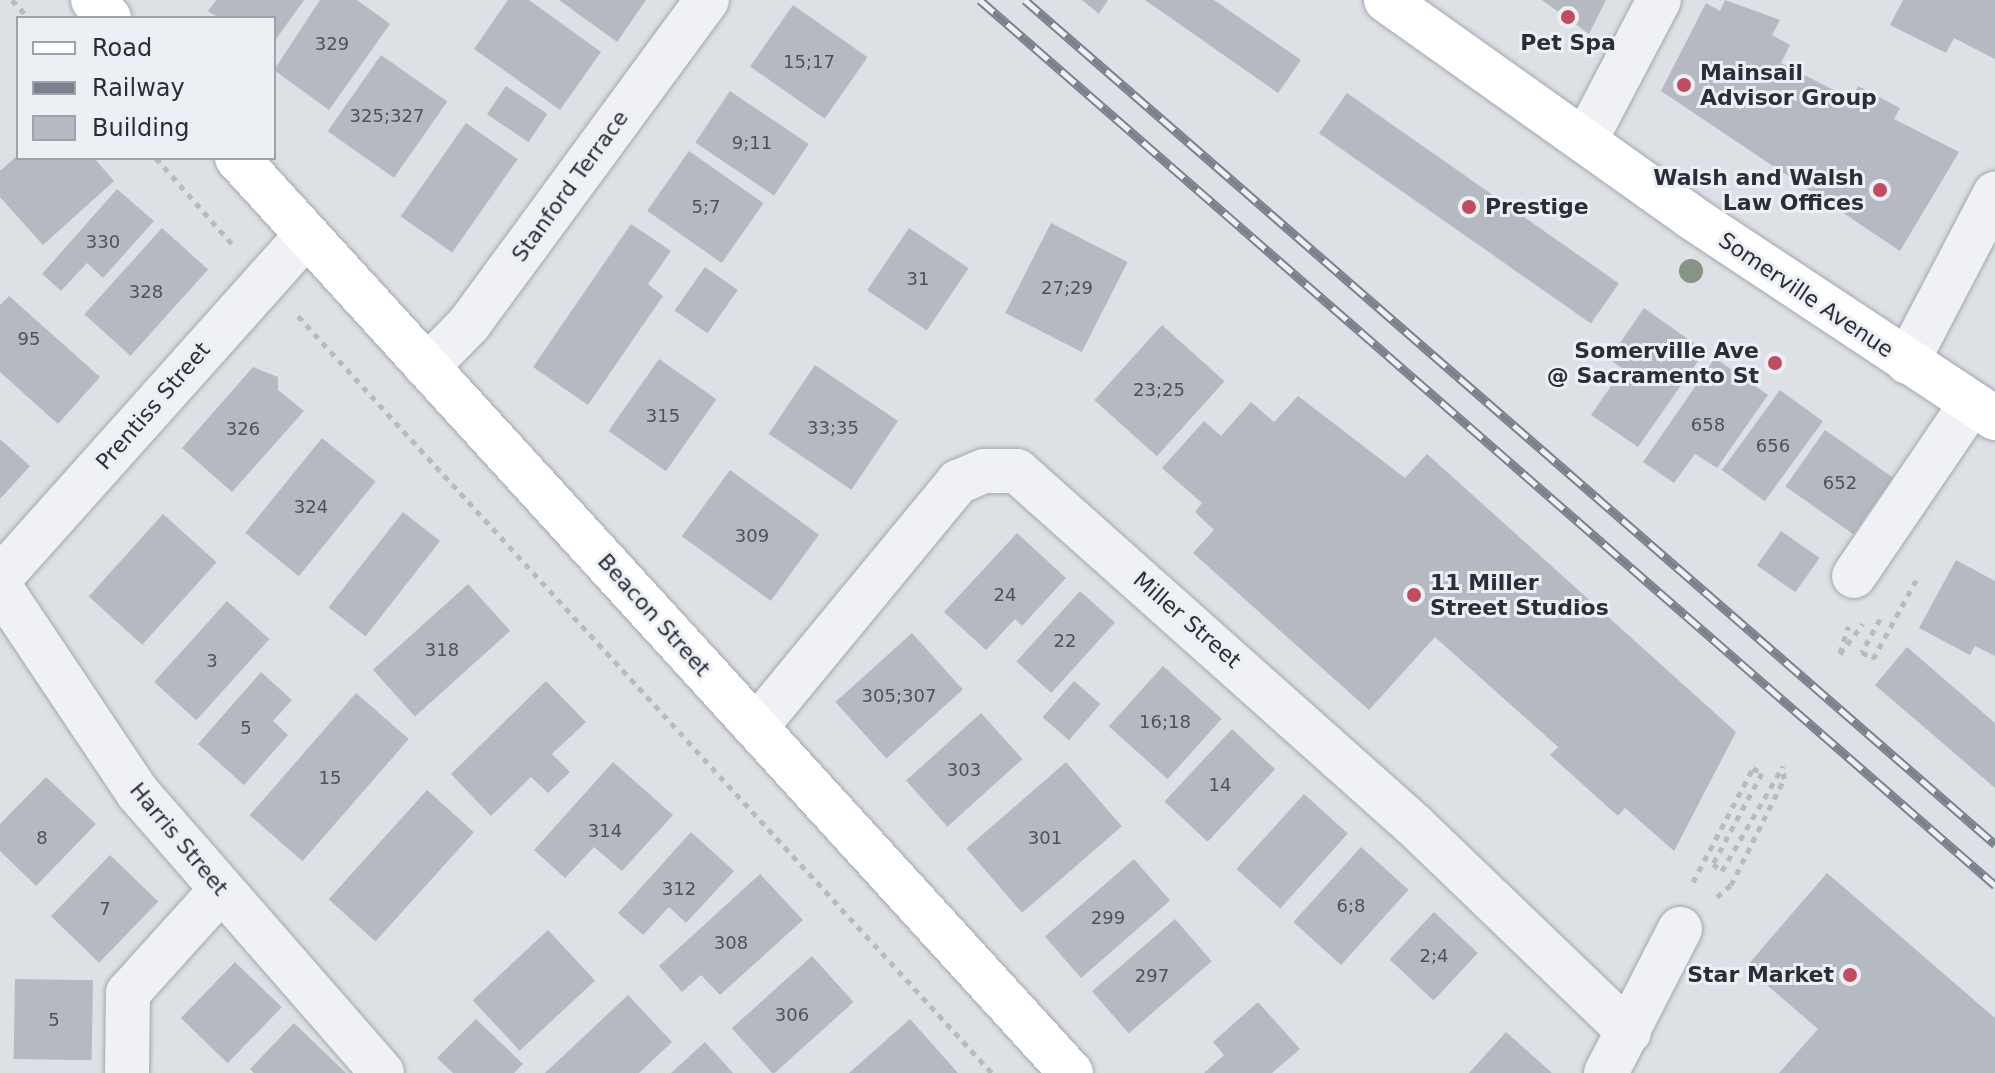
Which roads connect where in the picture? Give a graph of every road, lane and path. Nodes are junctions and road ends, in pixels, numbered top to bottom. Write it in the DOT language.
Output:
graph roads {
  1 [pos="12,0"];
  2 [pos="93,0"];
  3 [pos="131,0"];
  4 [pos="707,0"];
  5 [pos="1386,0"];
  6 [pos="1659,0"];
  7 [pos="27,16"];
  8 [pos="109,16"];
  9 [pos="113,16"];
  10 [pos="1585,141"];
  11 [pos="158,160"];
  12 [pos="239,160"];
  13 [pos="1995,194"];
  14 [pos="307,235"];
  15 [pos="236,248"];
  16 [pos="294,311"];
  17 [pos="1907,362"];
  18 [pos="427,367"];
  19 [pos="1983,411"];
  20 [pos="1854,576"];
  21 [pos="0,578"];
  22 [pos="0,587"];
  23 [pos="1839,642"];
  24 [pos="1840,654"];
  25 [pos="756,727"];
  26 [pos="221,890"];
  27 [pos="1680,929"];
  28 [pos="1629,1032"];
  29 [pos="127,1073"];
  30 [pos="382,1073"];
  31 [pos="992,1073"];
  32 [pos="1071,1073"];
  33 [pos="1606,1073"];
  1 -- 7 [label="path"];
  2 -- 8 [label="main road"];
  3 -- 9 [label="street"];
  4 -- 18 [label="street, Stanford Terrace"];
  5 -- 10 [label="main road, Somerville Avenue"];
  6 -- 10 [label="street"];
  10 -- 17 [label="main road, Somerville Avenue"];
  11 -- 15 [label="path"];
  12 -- 14 [label="main road, Beacon Street"];
  13 -- 17 [label="street"];
  14 -- 18 [label="main road, Beacon Street"];
  14 -- 21 [label="street, Prentiss Street"];
  16 -- 31 [label="path"];
  17 -- 19 [label="main road, Somerville Avenue"];
  18 -- 25 [label="main road, Beacon Street"];
  19 -- 20 [label="street"];
  22 -- 26 [label="street, Harris Street"];
  23 -- 24 [label="path"];
  25 -- 28 [label="street, Miller Street"];
  25 -- 32 [label="main road, Beacon Street"];
  26 -- 29 [label="street"];
  26 -- 30 [label="street, Harris Street"];
  27 -- 27 [label="path"];
  27 -- 28 [label="street"];
  28 -- 33 [label="street"];
}
